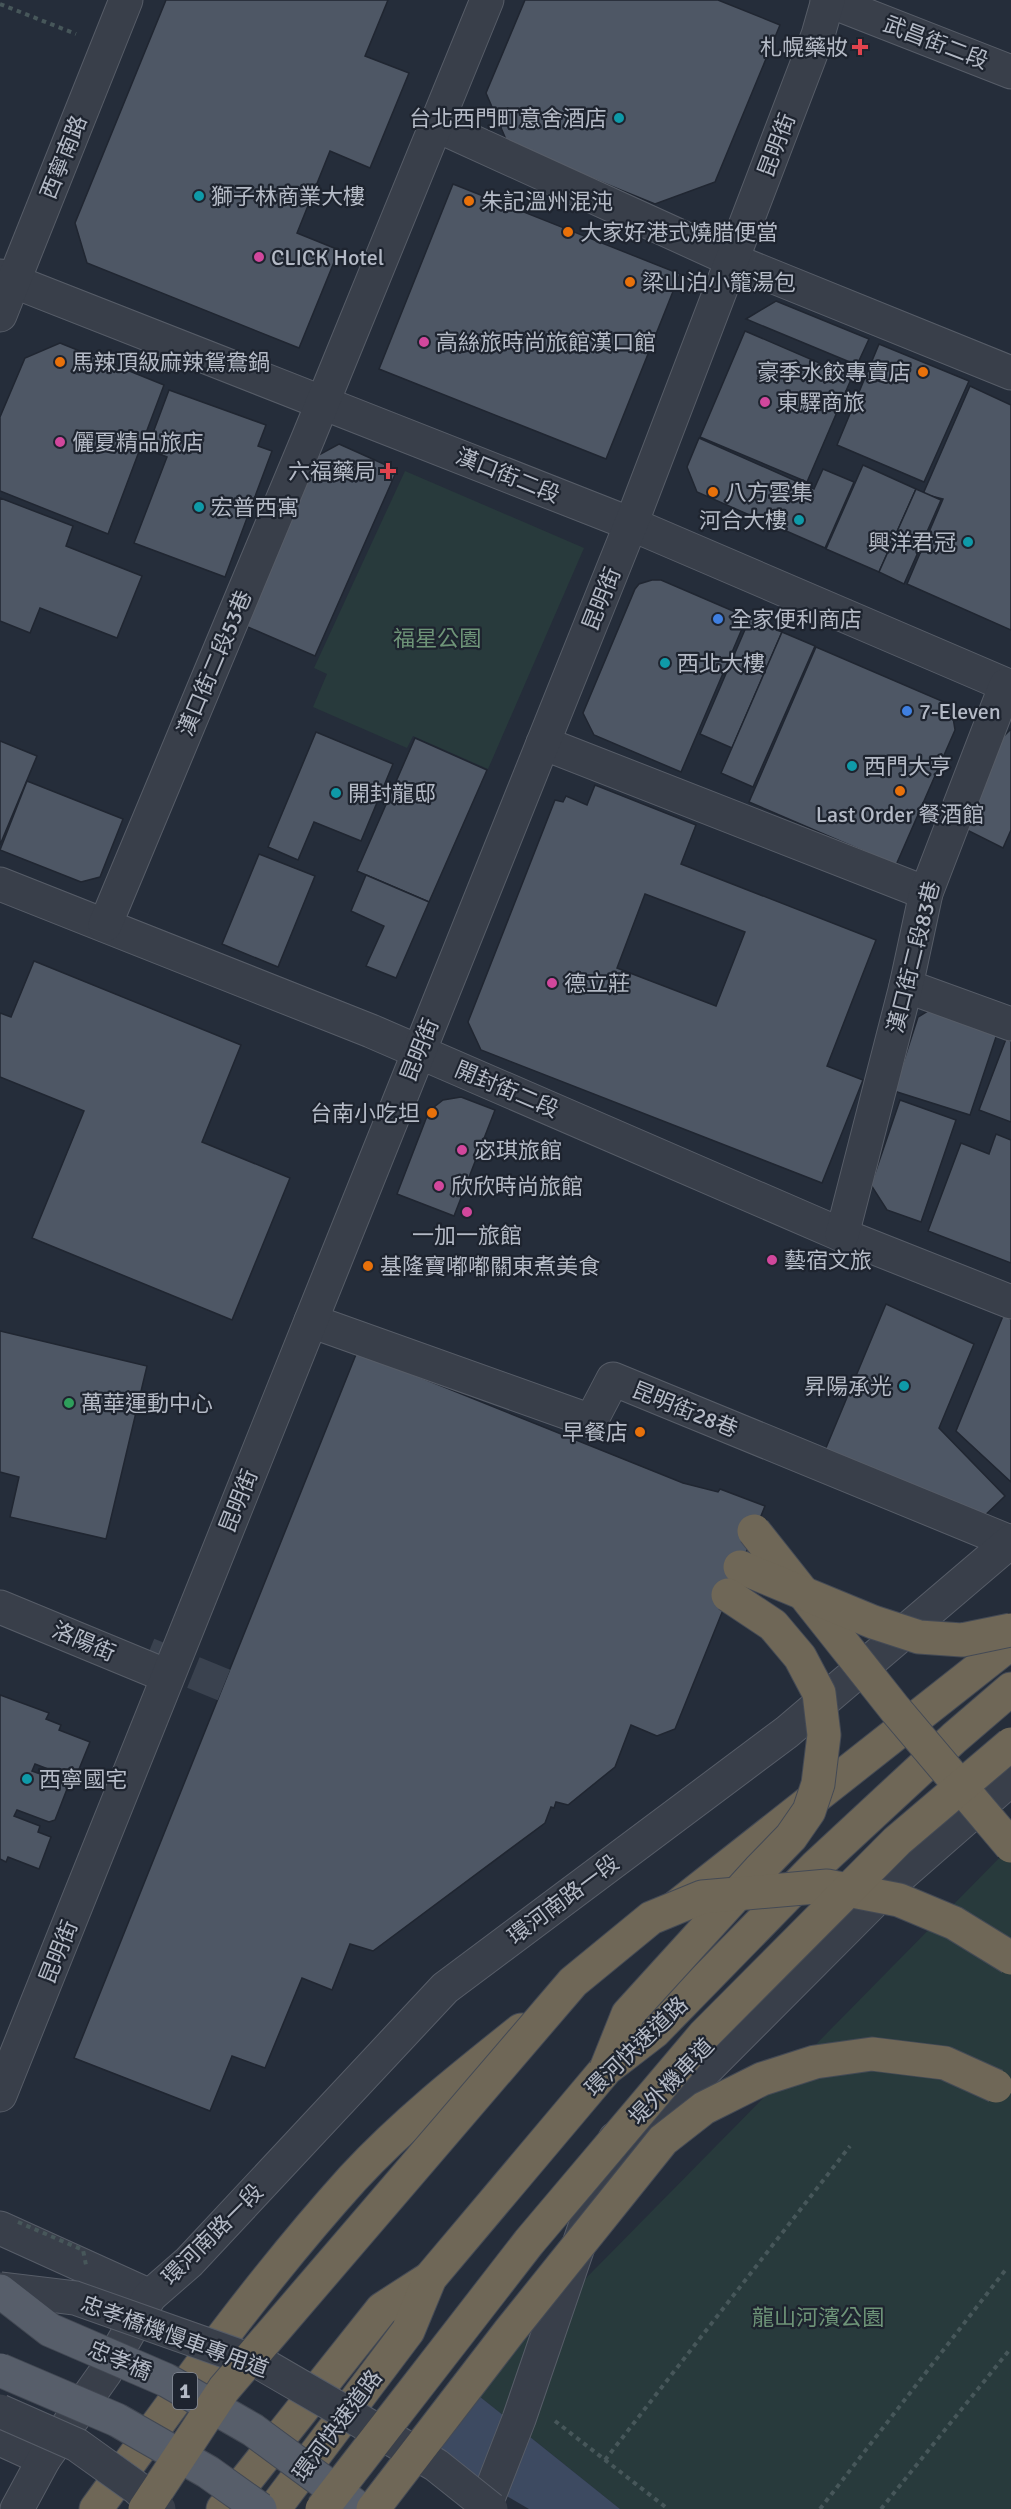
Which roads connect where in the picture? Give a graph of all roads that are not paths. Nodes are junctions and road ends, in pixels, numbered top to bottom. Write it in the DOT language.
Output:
graph roads {
  1 [pos="126,0"];
  2 [pos="487,0"];
  3 [pos="827,0"];
  4 [pos="1011,72"];
  5 [pos="436,125"];
  6 [pos="732,260"];
  7 [pos="6,279"];
  8 [pos="0,315"];
  9 [pos="1011,373"];
  10 [pos="323,401"];
  11 [pos="631,524"];
  12 [pos="1008,686"];
  13 [pos="543,743"];
  14 [pos="0,884"];
  15 [pos="926,894"];
  16 [pos="105,925"];
  17 [pos="906,986"];
  18 [pos="1011,1024"];
  19 [pos="418,1051"];
  20 [pos="842,1235"];
  21 [pos="1011,1302"];
  22 [pos="311,1321"];
  23 [pos="754,1531"];
  24 [pos="1011,1542"];
  25 [pos="0,1593"];
  26 [pos="0,1607"];
  27 [pos="1011,1630"];
  28 [pos="117,1642"];
  29 [pos="1011,1643"];
  30 [pos="167,1676"];
  31 [pos="1011,1689"];
  32 [pos="1011,1744"];
  33 [pos="1011,1753"];
  34 [pos="1011,1779"];
  35 [pos="1011,1846"];
  36 [pos="1011,1958"];
  37 [pos="606,2069"];
  38 [pos="0,2095"];
  39 [pos="1011,2097"];
  40 [pos="9,2225"];
  41 [pos="430,2278"];
  42 [pos="0,2290"];
  43 [pos="150,2296"];
  44 [pos="0,2370"];
  45 [pos="0,2411"];
  46 [pos="531,2420"];
  47 [pos="0,2439"];
  48 [pos="44,2459"];
  49 [pos="17,2509"];
  50 [pos="96,2509"];
  51 [pos="145,2509"];
  52 [pos="159,2509"];
  53 [pos="223,2509"];
  54 [pos="260,2509"];
  55 [pos="274,2509"];
  56 [pos="322,2509"];
  57 [pos="360,2509"];
  58 [pos="373,2509"];
  59 [pos="484,2509"];
  60 [pos="491,2509"];
  61 [pos="501,2509"];
  1 -- 7 [label="street, 西寧南路"];
  2 -- 5 [label="street, 漢口街二段53巷"];
  3 -- 4 [label="street, 武昌街二段"];
  3 -- 6 [label="street, 昆明街"];
  5 -- 6 [label="street"];
  5 -- 10 [label="street, 漢口街二段53巷"];
  6 -- 9 [label="street"];
  6 -- 11 [label="street, 昆明街"];
  7 -- 8 [label="street, 西寧南路"];
  7 -- 10 [label="street, 漢口街二段"];
  10 -- 11 [label="street, 漢口街二段"];
  10 -- 16 [label="street, 漢口街二段53巷"];
  11 -- 12 [label="street, 漢口街二段"];
  11 -- 13 [label="street, 昆明街"];
  12 -- 15 [label="street, 漢口街二段83巷"];
  13 -- 15 [label="street"];
  13 -- 19 [label="street, 昆明街"];
  14 -- 16 [label="street, 開封街二段"];
  15 -- 17 [label="street, 漢口街二段83巷"];
  16 -- 19 [label="street, 開封街二段"];
  17 -- 18 [label="street"];
  17 -- 20 [label="street, 漢口街二段83巷"];
  19 -- 20 [label="street, 開封街二段"];
  19 -- 22 [label="street, 昆明街"];
  20 -- 21 [label="street, 開封街二段"];
  22 -- 24 [label="street, 昆明街28巷"];
  22 -- 30 [label="street, 昆明街"];
  23 -- 35 [label="highway, bridge"];
  24 -- 43 [label="street, 環河南路一段"];
  25 -- 28 [label="street"];
  26 -- 30 [label="street, 洛陽街"];
  27 -- 37 [label="highway, bridge"];
  29 -- 50 [label="highway, bridge"];
  30 -- 38 [label="street, 昆明街"];
  31 -- 37 [label="highway, 環河快速道路, bridge"];
  32 -- 56 [label="highway, 環河快速道路, bridge"];
  33 -- 46 [label="street, 堤外機車道"];
  34 -- 46 [label="street, 堤外機車道"];
  36 -- 51 [label="highway, bridge"];
  37 -- 41 [label="highway, 環河快速道路"];
  39 -- 58 [label="highway, bridge"];
  40 -- 43 [label="street"];
  41 -- 53 [label="highway, bridge"];
  41 -- 55 [label="highway, 環河快速道路, bridge"];
  42 -- 57 [label="main road, 忠孝橋 / 1, bridge"];
  42 -- 60 [label="street, 忠孝橋機慢車專用道, bridge"];
  43 -- 48 [label="street, 環河南路一段"];
  44 -- 54 [label="main road, bridge"];
  45 -- 52 [label="street, bridge"];
  46 -- 59 [label="street, 堤外機車道"];
  46 -- 61 [label="street, 堤外機車道"];
  47 -- 48 [label="street"];
  48 -- 49 [label="street, 環河南路一段"];
}
